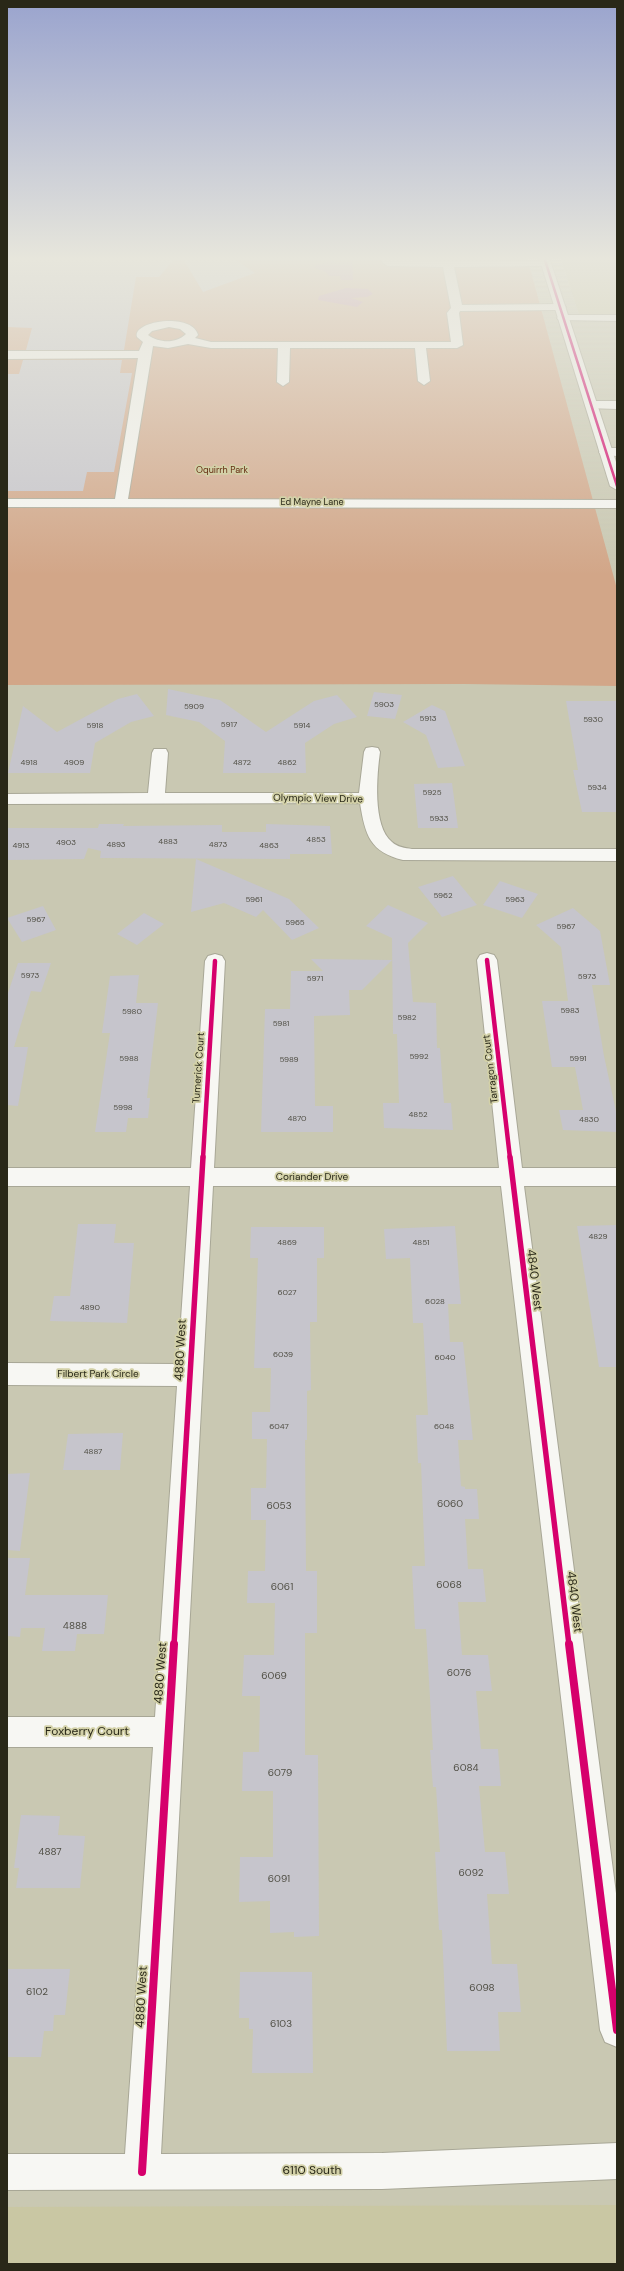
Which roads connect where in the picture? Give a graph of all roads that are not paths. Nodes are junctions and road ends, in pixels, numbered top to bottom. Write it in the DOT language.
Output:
graph roads {
  1 [pos="144,363"];
  2 [pos="284,363"];
  3 [pos="422,363"];
  4 [pos="578,363"];
  5 [pos="424,381"];
  6 [pos="283,382"];
  7 [pos="591,405"];
  8 [pos="617,405"];
  9 [pos="611,452"];
  10 [pos="617,486"];
  11 [pos="7,503"];
  12 [pos="121,503"];
  13 [pos="617,504"];
  14 [pos="372,752"];
  15 [pos="160,753"];
  16 [pos="156,798"];
  17 [pos="367,798"];
  18 [pos="7,799"];
  19 [pos="617,855"];
  20 [pos="487,960"];
  21 [pos="215,961"];
  22 [pos="202,1176"];
  23 [pos="511,1176"];
  24 [pos="7,1177"];
  25 [pos="617,1177"];
  26 [pos="7,1374"];
  27 [pos="190,1375"];
  28 [pos="7,1732"];
  29 [pos="168,1732"];
  30 [pos="617,2030"];
  31 [pos="617,2161"];
  32 [pos="7,2172"];
  33 [pos="142,2172"];
  1 -- 12 [label="street"];
  2 -- 6 [label="street"];
  3 -- 5 [label="street"];
  4 -- 7 [label="street"];
  7 -- 8 [label="street"];
  7 -- 9 [label="street"];
  9 -- 10 [label="street"];
  11 -- 12 [label="street, Ed Mayne Lane"];
  12 -- 13 [label="street, Ed Mayne Lane"];
  14 -- 17 [label="street"];
  15 -- 16 [label="street"];
  16 -- 17 [label="street, Olympic View Drive"];
  16 -- 18 [label="street, Olympic View Drive"];
  17 -- 19 [label="street, Olympic View Drive"];
  20 -- 23 [label="street, Tarragon Court"];
  21 -- 22 [label="street, Tumerick Court"];
  22 -- 23 [label="street, Coriander Drive"];
  22 -- 24 [label="street, Coriander Drive"];
  22 -- 27 [label="street, 4880 West"];
  23 -- 25 [label="street, Coriander Drive"];
  23 -- 30 [label="street, 4840 West"];
  26 -- 27 [label="street, Filbert Park Circle"];
  27 -- 29 [label="street, 4880 West"];
  28 -- 29 [label="street, Foxberry Court"];
  29 -- 33 [label="street, 4880 West"];
  31 -- 33 [label="street, 6110 South"];
  32 -- 33 [label="street, 6110 South"];
}
